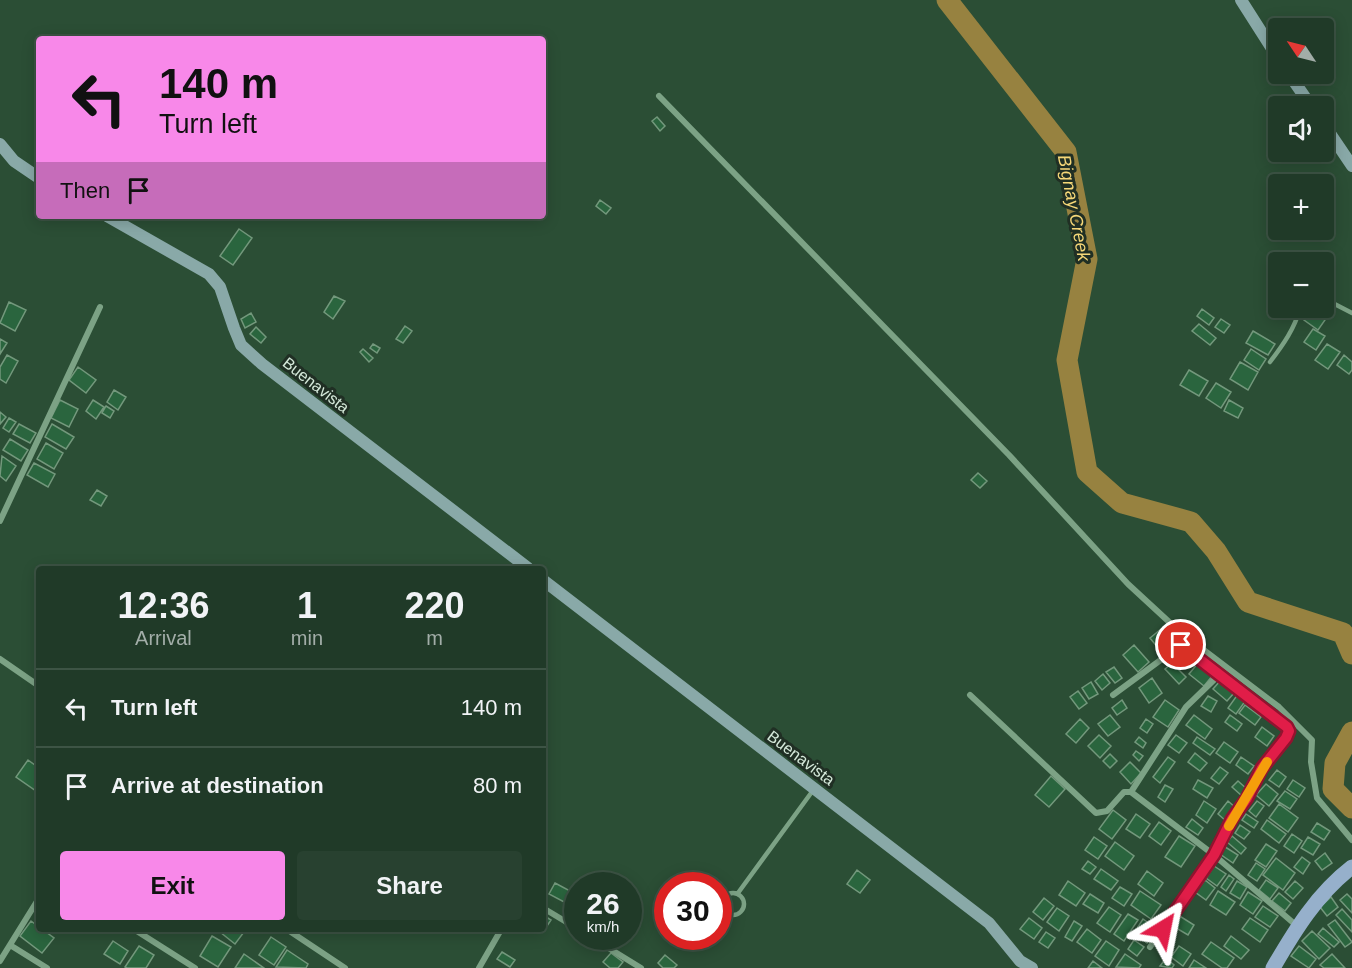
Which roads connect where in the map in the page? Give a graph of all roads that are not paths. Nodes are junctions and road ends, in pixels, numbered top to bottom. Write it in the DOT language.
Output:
graph roads {
  1 [pos="1241,0"];
  2 [pos="1268,42"];
  3 [pos="659,96"];
  4 [pos="1334,139"];
  5 [pos="0,144"];
  6 [pos="1352,165"];
  7 [pos="36,176"];
  8 [pos="112,219"];
  9 [pos="1334,304"];
  10 [pos="100,307"];
  11 [pos="1352,313"];
  12 [pos="1298,318"];
  13 [pos="1270,362"];
  14 [pos="0,521"];
  15 [pos="525,566"];
  16 [pos="546,582"];
  17 [pos="0,659"];
  18 [pos="1220,674"];
  19 [pos="36,685"];
  20 [pos="970,695"];
  21 [pos="1113,695"];
  22 [pos="814,789"];
  23 [pos="1131,792"];
  24 [pos="1352,840"];
  25 [pos="1214,855"];
  26 [pos="1352,867"];
  27 [pos="738,894"];
  28 [pos="36,903"];
  29 [pos="546,910"];
  30 [pos="564,921"];
  31 [pos="1297,926"];
  32 [pos="138,932"];
  33 [pos="291,932"];
  34 [pos="500,932"];
  35 [pos="10,945"];
  36 [pos="1150,947"];
  37 [pos="612,950"];
  38 [pos="0,961"];
  39 [pos="47,968"];
  40 [pos="195,968"];
  41 [pos="345,968"];
  42 [pos="479,968"];
  43 [pos="641,968"];
  44 [pos="1032,968"];
  45 [pos="1273,968"];
  1 -- 2 [label="street"];
  3 -- 24 [label="street"];
  4 -- 6 [label="street"];
  5 -- 7 [label="street"];
  8 -- 15 [label="street, Buenavista"];
  9 -- 11 [label="lane"];
  10 -- 14 [label="street"];
  12 -- 13 [label="lane"];
  16 -- 22 [label="street, Buenavista"];
  17 -- 19 [label="street"];
  18 -- 21 [label="street"];
  18 -- 23 [label="street"];
  18 -- 25 [label="street"];
  20 -- 23 [label="street"];
  22 -- 27 [label="lane"];
  22 -- 44 [label="street, Buenavista"];
  23 -- 25 [label="street"];
  25 -- 31 [label="street"];
  25 -- 36 [label="street"];
  26 -- 31 [label="main road"];
  27 -- 27 [label="lane"];
  28 -- 35 [label="street"];
  29 -- 30 [label="street"];
  31 -- 45 [label="main road"];
  32 -- 40 [label="street"];
  33 -- 41 [label="street"];
  34 -- 42 [label="street"];
  35 -- 38 [label="street"];
  35 -- 39 [label="street"];
  37 -- 43 [label="street"];
}
